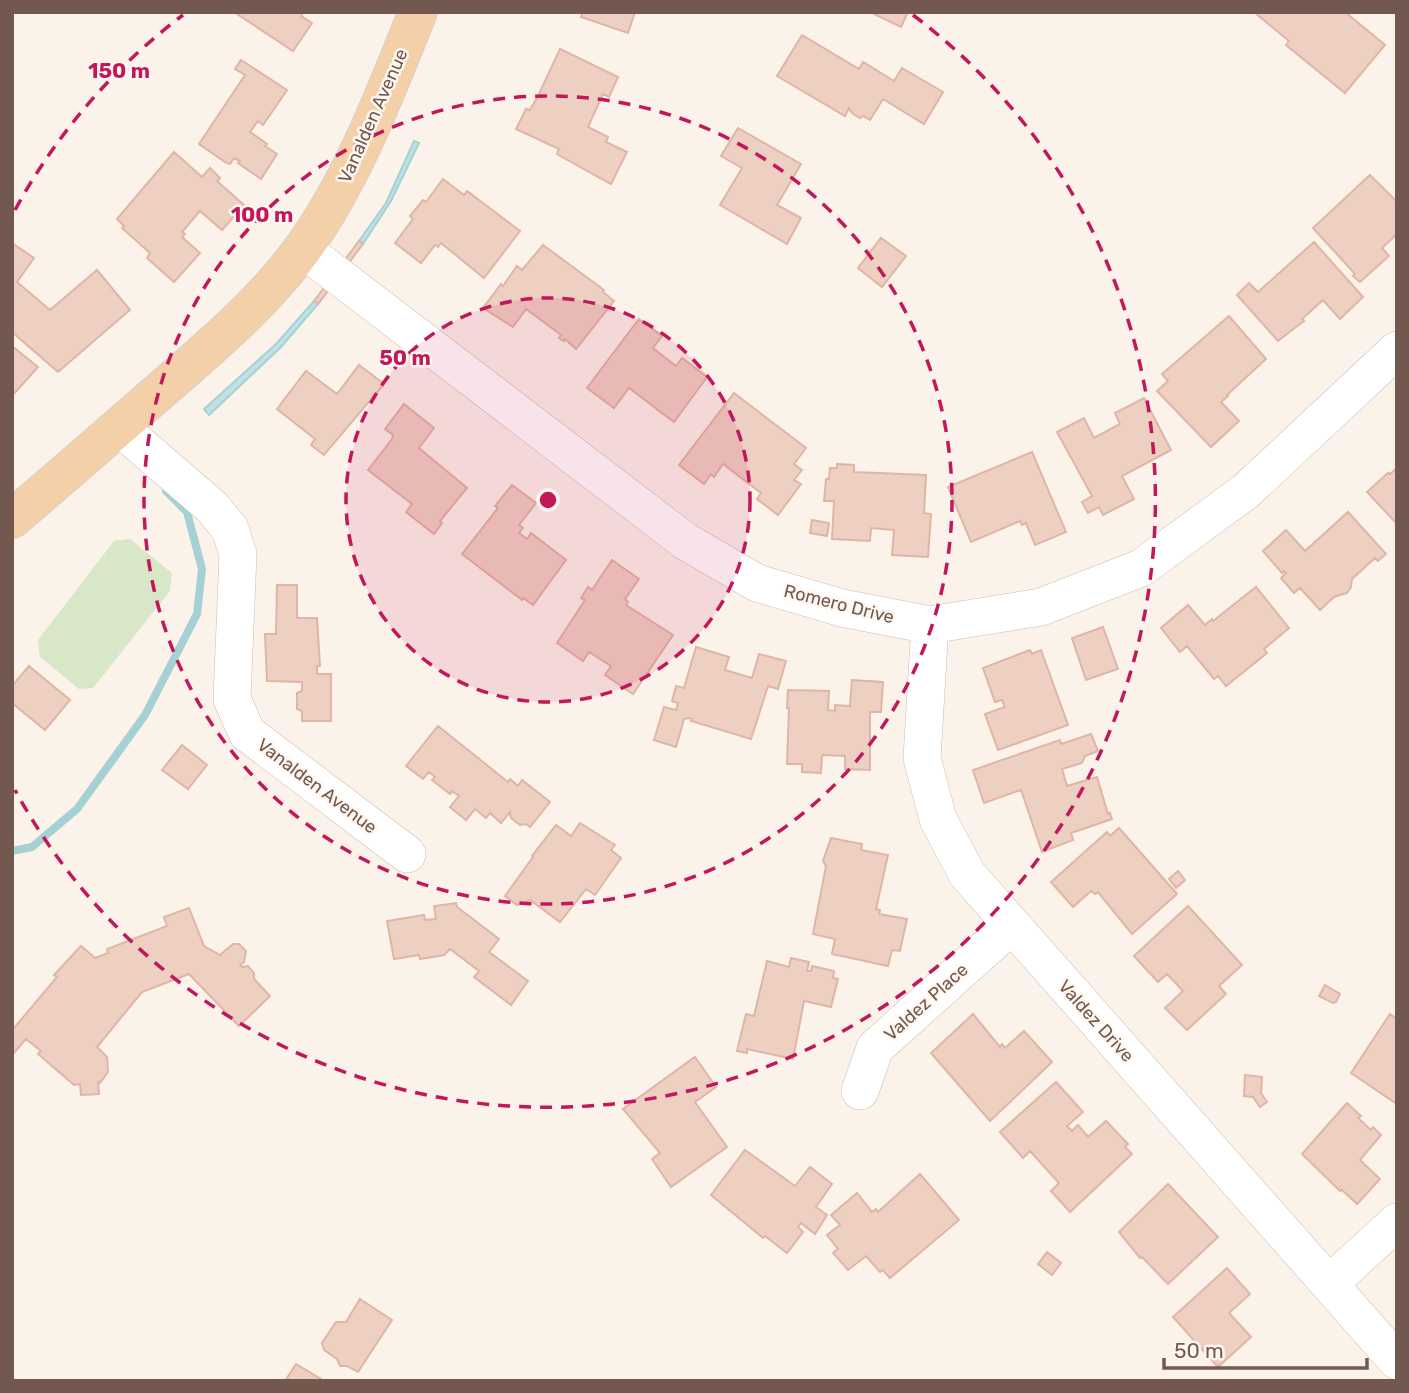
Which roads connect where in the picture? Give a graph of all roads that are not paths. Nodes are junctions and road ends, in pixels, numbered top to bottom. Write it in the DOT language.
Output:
graph roads {
  1 [pos="418,12"];
  2 [pos="303,249"];
  3 [pos="1397,350"];
  4 [pos="119,427"];
  5 [pos="12,519"];
  6 [pos="930,625"];
  7 [pos="407,854"];
  8 [pos="1011,926"];
  9 [pos="860,1091"];
  10 [pos="1397,1222"];
  11 [pos="1330,1283"];
  12 [pos="1397,1361"];
  1 -- 2 [label="main road, Vanalden Avenue"];
  2 -- 4 [label="main road, Vanalden Avenue"];
  2 -- 6 [label="street, Romero Drive"];
  3 -- 6 [label="street, Romero Drive"];
  4 -- 5 [label="main road, Vanalden Avenue"];
  4 -- 7 [label="street, Vanalden Avenue"];
  6 -- 8 [label="street, Valdez Drive"];
  8 -- 9 [label="street, Valdez Place"];
  8 -- 11 [label="street, Valdez Drive"];
  10 -- 11 [label="street"];
  11 -- 12 [label="street, Valdez Drive"];
}
